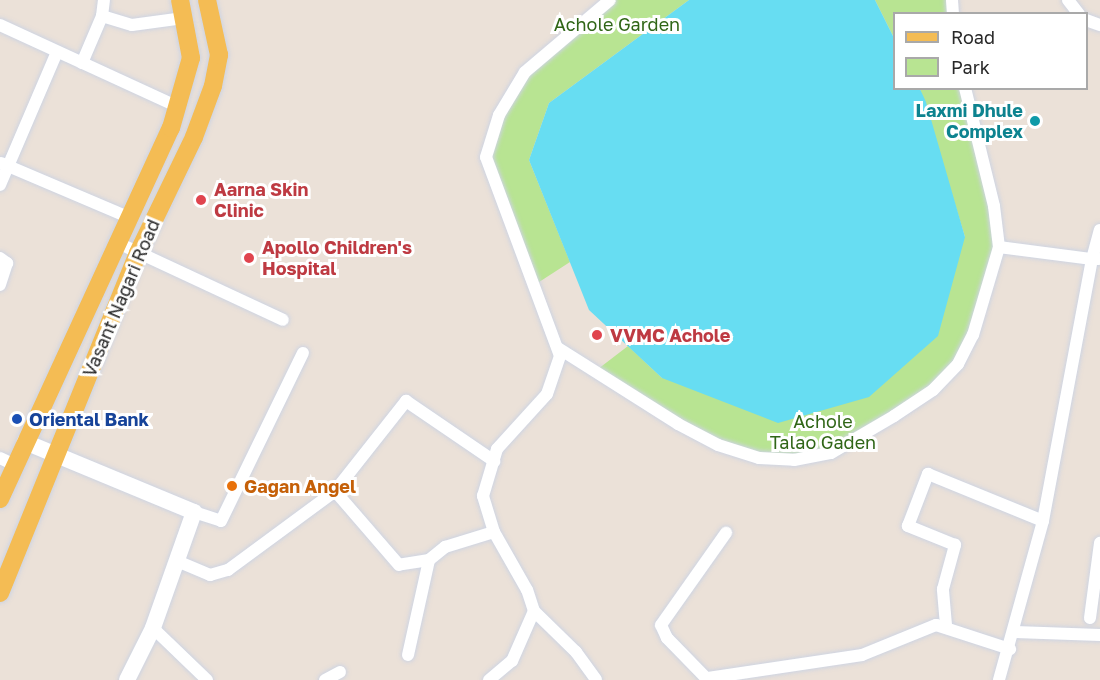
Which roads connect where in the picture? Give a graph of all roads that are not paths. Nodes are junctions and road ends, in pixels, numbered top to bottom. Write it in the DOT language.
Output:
graph roads {
  1 [pos="104,0"];
  2 [pos="180,0"];
  3 [pos="207,0"];
  4 [pos="610,0"];
  5 [pos="1068,0"];
  6 [pos="1077,12"];
  7 [pos="102,16"];
  8 [pos="184,18"];
  9 [pos="0,25"];
  10 [pos="57,52"];
  11 [pos="82,63"];
  12 [pos="965,90"];
  13 [pos="178,107"];
  14 [pos="4,164"];
  15 [pos="0,184"];
  16 [pos="128,217"];
  17 [pos="1100,230"];
  18 [pos="116,242"];
  19 [pos="999,247"];
  20 [pos="138,253"];
  21 [pos="0,258"];
  22 [pos="1096,259"];
  23 [pos="0,285"];
  24 [pos="284,320"];
  25 [pos="558,348"];
  26 [pos="303,353"];
  27 [pos="24,442"];
  28 [pos="54,455"];
  29 [pos="494,461"];
  30 [pos="8,462"];
  31 [pos="335,491"];
  32 [pos="0,499"];
  33 [pos="194,512"];
  34 [pos="1042,521"];
  35 [pos="494,532"];
  36 [pos="726,533"];
  37 [pos="1100,543"];
  38 [pos="429,560"];
  39 [pos="177,561"];
  40 [pos="0,593"];
  41 [pos="534,611"];
  42 [pos="1090,618"];
  43 [pos="946,625"];
  44 [pos="153,628"];
  45 [pos="1015,632"];
  46 [pos="1100,635"];
  47 [pos="1010,649"];
  48 [pos="408,655"];
  49 [pos="340,672"];
  50 [pos="708,679"];
  51 [pos="127,680"];
  52 [pos="207,680"];
  53 [pos="326,680"];
  54 [pos="489,680"];
  55 [pos="596,680"];
  56 [pos="999,680"];
  1 -- 7 [label="street"];
  2 -- 8 [label="main road, Vasant Nagari Road"];
  3 -- 20 [label="main road, Vasant Nagari Road"];
  4 -- 25 [label="street"];
  5 -- 6 [label="street"];
  7 -- 8 [label="street"];
  7 -- 11 [label="street"];
  8 -- 13 [label="main road, Vasant Nagari Road"];
  9 -- 10 [label="street"];
  10 -- 11 [label="street"];
  10 -- 14 [label="street"];
  11 -- 13 [label="street"];
  12 -- 19 [label="street"];
  13 -- 16 [label="main road, Vasant Nagari Road"];
  14 -- 15 [label="street"];
  14 -- 16 [label="street"];
  16 -- 18 [label="main road, Vasant Nagari Road"];
  17 -- 22 [label="street"];
  18 -- 20 [label="street"];
  18 -- 27 [label="main road, Vasant Nagari Road"];
  19 -- 22 [label="street"];
  19 -- 25 [label="street"];
  20 -- 24 [label="street"];
  20 -- 28 [label="main road, Vasant Nagari Road"];
  21 -- 23 [label="street"];
  22 -- 34 [label="street"];
  25 -- 29 [label="street"];
  26 -- 33 [label="street"];
  27 -- 28 [label="street"];
  27 -- 30 [label="main road, Vasant Nagari Road"];
  28 -- 33 [label="street"];
  28 -- 40 [label="main road, Vasant Nagari Road"];
  29 -- 31 [label="street"];
  29 -- 35 [label="street"];
  30 -- 32 [label="main road, Vasant Nagari Road"];
  31 -- 38 [label="street"];
  31 -- 39 [label="street"];
  33 -- 39 [label="street"];
  34 -- 43 [label="street"];
  34 -- 45 [label="street"];
  35 -- 38 [label="street"];
  35 -- 41 [label="street"];
  36 -- 50 [label="street"];
  37 -- 42 [label="street"];
  38 -- 48 [label="street"];
  39 -- 44 [label="street"];
  41 -- 54 [label="street"];
  41 -- 55 [label="street"];
  43 -- 47 [label="street"];
  43 -- 50 [label="street"];
  44 -- 51 [label="street"];
  44 -- 52 [label="street"];
  45 -- 46 [label="street"];
  45 -- 47 [label="street"];
  47 -- 56 [label="street"];
  49 -- 53 [label="street"];
}
